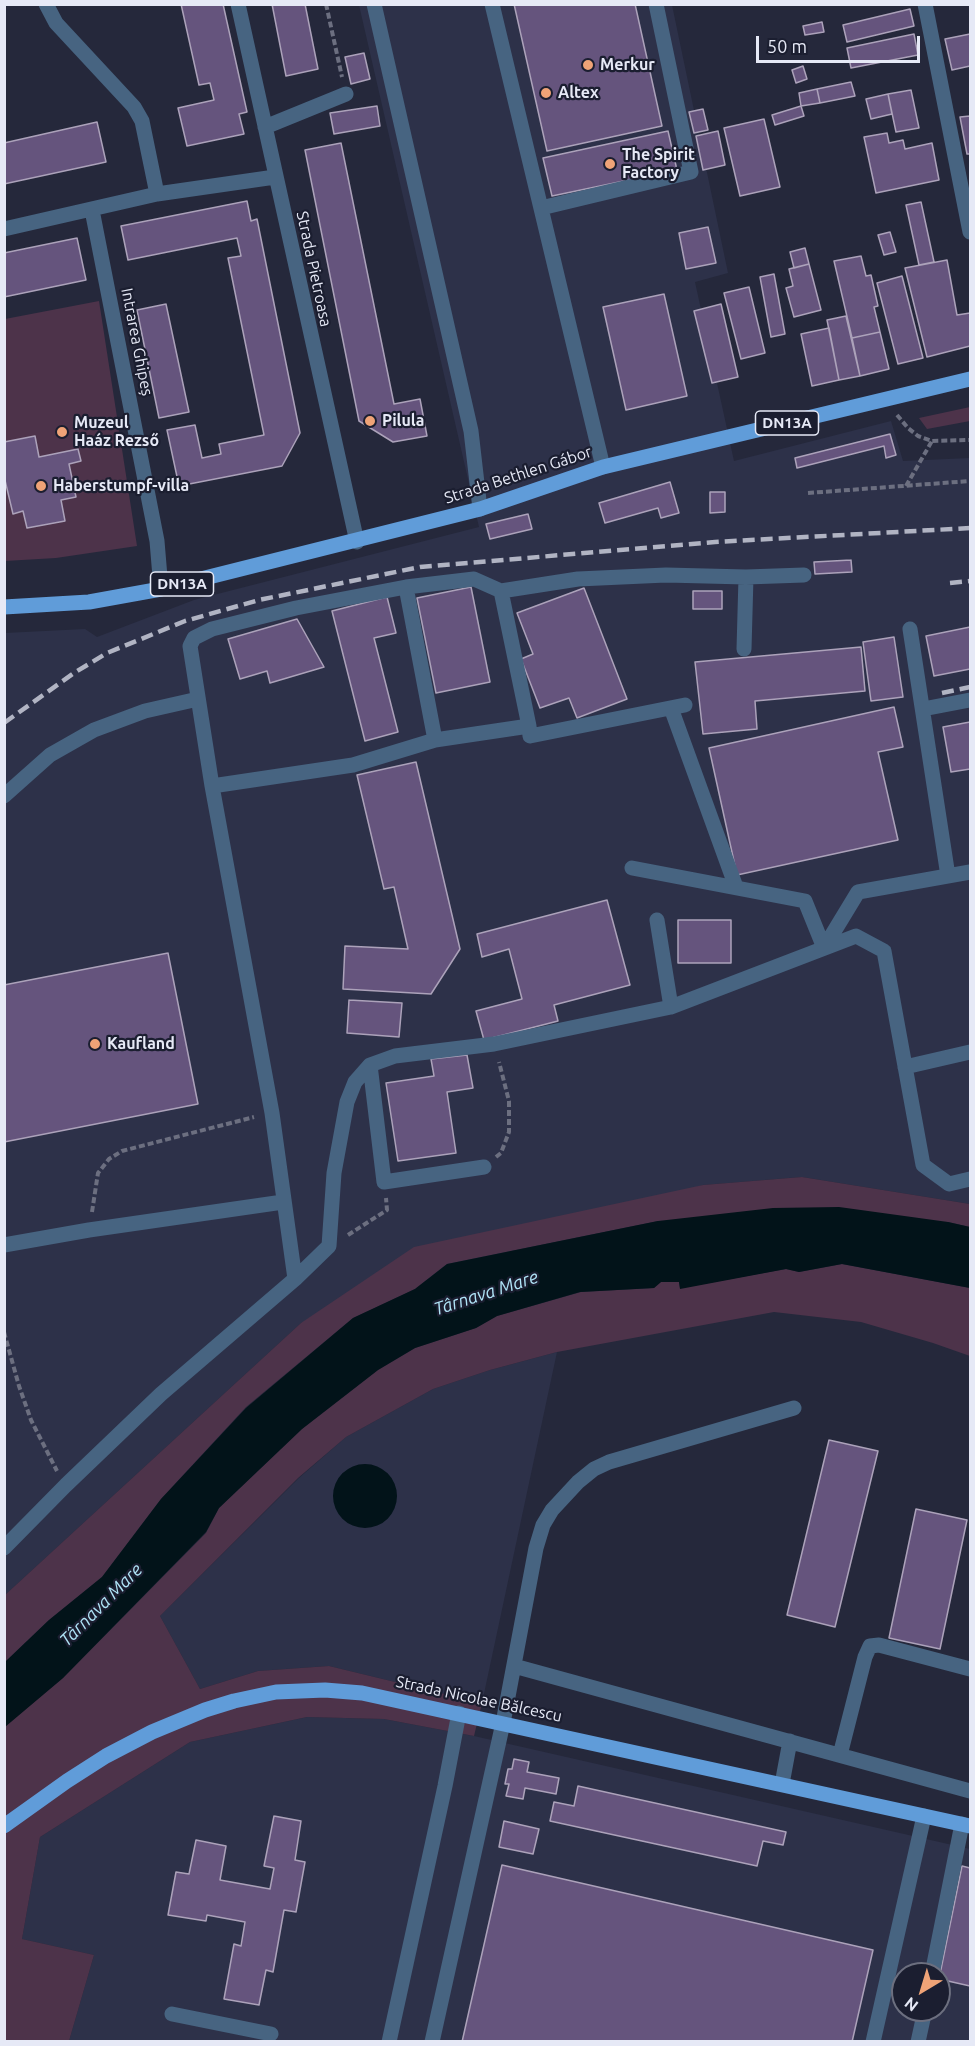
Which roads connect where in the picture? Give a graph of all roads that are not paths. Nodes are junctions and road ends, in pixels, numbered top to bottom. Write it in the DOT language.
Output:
graph roads {
  1 [pos="46,4"];
  2 [pos="238,4"];
  3 [pos="374,4"];
  4 [pos="492,4"];
  5 [pos="656,4"];
  6 [pos="925,4"];
  7 [pos="346,94"];
  8 [pos="265,127"];
  9 [pos="275,177"];
  10 [pos="157,194"];
  11 [pos="541,208"];
  12 [pos="92,210"];
  13 [pos="4,229"];
  14 [pos="970,232"];
  15 [pos="970,379"];
  16 [pos="603,467"];
  17 [pos="480,509"];
  18 [pos="357,542"];
  19 [pos="804,575"];
  20 [pos="746,578"];
  21 [pos="406,587"];
  22 [pos="161,589"];
  23 [pos="501,591"];
  24 [pos="4,607"];
  25 [pos="910,629"];
  26 [pos="744,650"];
  27 [pos="198,699"];
  28 [pos="970,700"];
  29 [pos="922,709"];
  30 [pos="529,726"];
  31 [pos="435,740"];
  32 [pos="212,786"];
  33 [pos="4,796"];
  34 [pos="632,868"];
  35 [pos="970,872"];
  36 [pos="948,876"];
  37 [pos="736,887"];
  38 [pos="657,920"];
  39 [pos="824,948"];
  40 [pos="671,1007"];
  41 [pos="970,1052"];
  42 [pos="370,1065"];
  43 [pos="905,1067"];
  44 [pos="484,1167"];
  45 [pos="970,1179"];
  46 [pos="283,1202"];
  47 [pos="4,1245"];
  48 [pos="295,1279"];
  49 [pos="794,1408"];
  50 [pos="4,1548"];
  51 [pos="514,1666"];
  52 [pos="970,1666"];
  53 [pos="459,1713"];
  54 [pos="503,1723"];
  55 [pos="790,1741"];
  56 [pos="840,1755"];
  57 [pos="782,1784"];
  58 [pos="970,1791"];
  59 [pos="924,1816"];
  60 [pos="966,1825"];
  61 [pos="4,1826"];
  62 [pos="935,1962"];
  63 [pos="172,2014"];
  64 [pos="922,2022"];
  65 [pos="271,2035"];
  66 [pos="389,2042"];
  67 [pos="432,2042"];
  68 [pos="873,2042"];
  69 [pos="918,2042"];
  1 -- 10 [label="street"];
  2 -- 8 [label="street, Strada Pietroasa"];
  3 -- 17 [label="street"];
  4 -- 11 [label="street"];
  5 -- 11 [label="street"];
  6 -- 14 [label="street"];
  7 -- 8 [label="street"];
  8 -- 9 [label="street, Strada Pietroasa"];
  9 -- 10 [label="street"];
  9 -- 18 [label="street, Strada Pietroasa"];
  10 -- 12 [label="street"];
  11 -- 16 [label="street"];
  12 -- 13 [label="street"];
  12 -- 22 [label="street, Intrarea Ghipeș"];
  15 -- 16 [label="main road, Strada Bethlen Gábor / DN13A"];
  16 -- 17 [label="main road, Strada Bethlen Gábor / DN13A"];
  17 -- 18 [label="main road, Strada Bethlen Gábor / DN13A"];
  18 -- 22 [label="main road, Strada Bethlen Gábor / DN13A"];
  19 -- 20 [label="street"];
  20 -- 23 [label="street"];
  20 -- 26 [label="street"];
  21 -- 23 [label="street"];
  21 -- 27 [label="street"];
  21 -- 31 [label="street"];
  22 -- 24 [label="main road, Strada Bethlen Gábor / DN13A"];
  23 -- 30 [label="street"];
  25 -- 29 [label="street"];
  27 -- 32 [label="street"];
  27 -- 33 [label="street"];
  28 -- 29 [label="street"];
  29 -- 36 [label="street"];
  30 -- 31 [label="street"];
  30 -- 37 [label="street"];
  31 -- 32 [label="street"];
  32 -- 46 [label="street"];
  34 -- 37 [label="street"];
  35 -- 36 [label="street"];
  36 -- 39 [label="street"];
  37 -- 39 [label="street"];
  38 -- 40 [label="street"];
  39 -- 40 [label="street"];
  39 -- 43 [label="street"];
  40 -- 42 [label="street"];
  41 -- 43 [label="street"];
  42 -- 44 [label="street"];
  42 -- 48 [label="street"];
  43 -- 45 [label="street"];
  46 -- 47 [label="street"];
  46 -- 48 [label="street"];
  48 -- 50 [label="street"];
  49 -- 51 [label="street"];
  51 -- 54 [label="street"];
  51 -- 55 [label="street"];
  52 -- 56 [label="street"];
  53 -- 54 [label="main road, Strada Nicolae Bălcescu"];
  53 -- 61 [label="main road, Strada Nicolae Bălcescu"];
  53 -- 66 [label="street"];
  54 -- 57 [label="main road, Strada Nicolae Bălcescu"];
  54 -- 67 [label="street"];
  55 -- 56 [label="street"];
  55 -- 57 [label="street"];
  56 -- 58 [label="street"];
  57 -- 59 [label="main road, Strada Nicolae Bălcescu"];
  59 -- 60 [label="main road, Strada Nicolae Bălcescu"];
  59 -- 68 [label="street"];
  60 -- 62 [label="street"];
  63 -- 65 [label="street"];
  64 -- 69 [label="street"];
}
